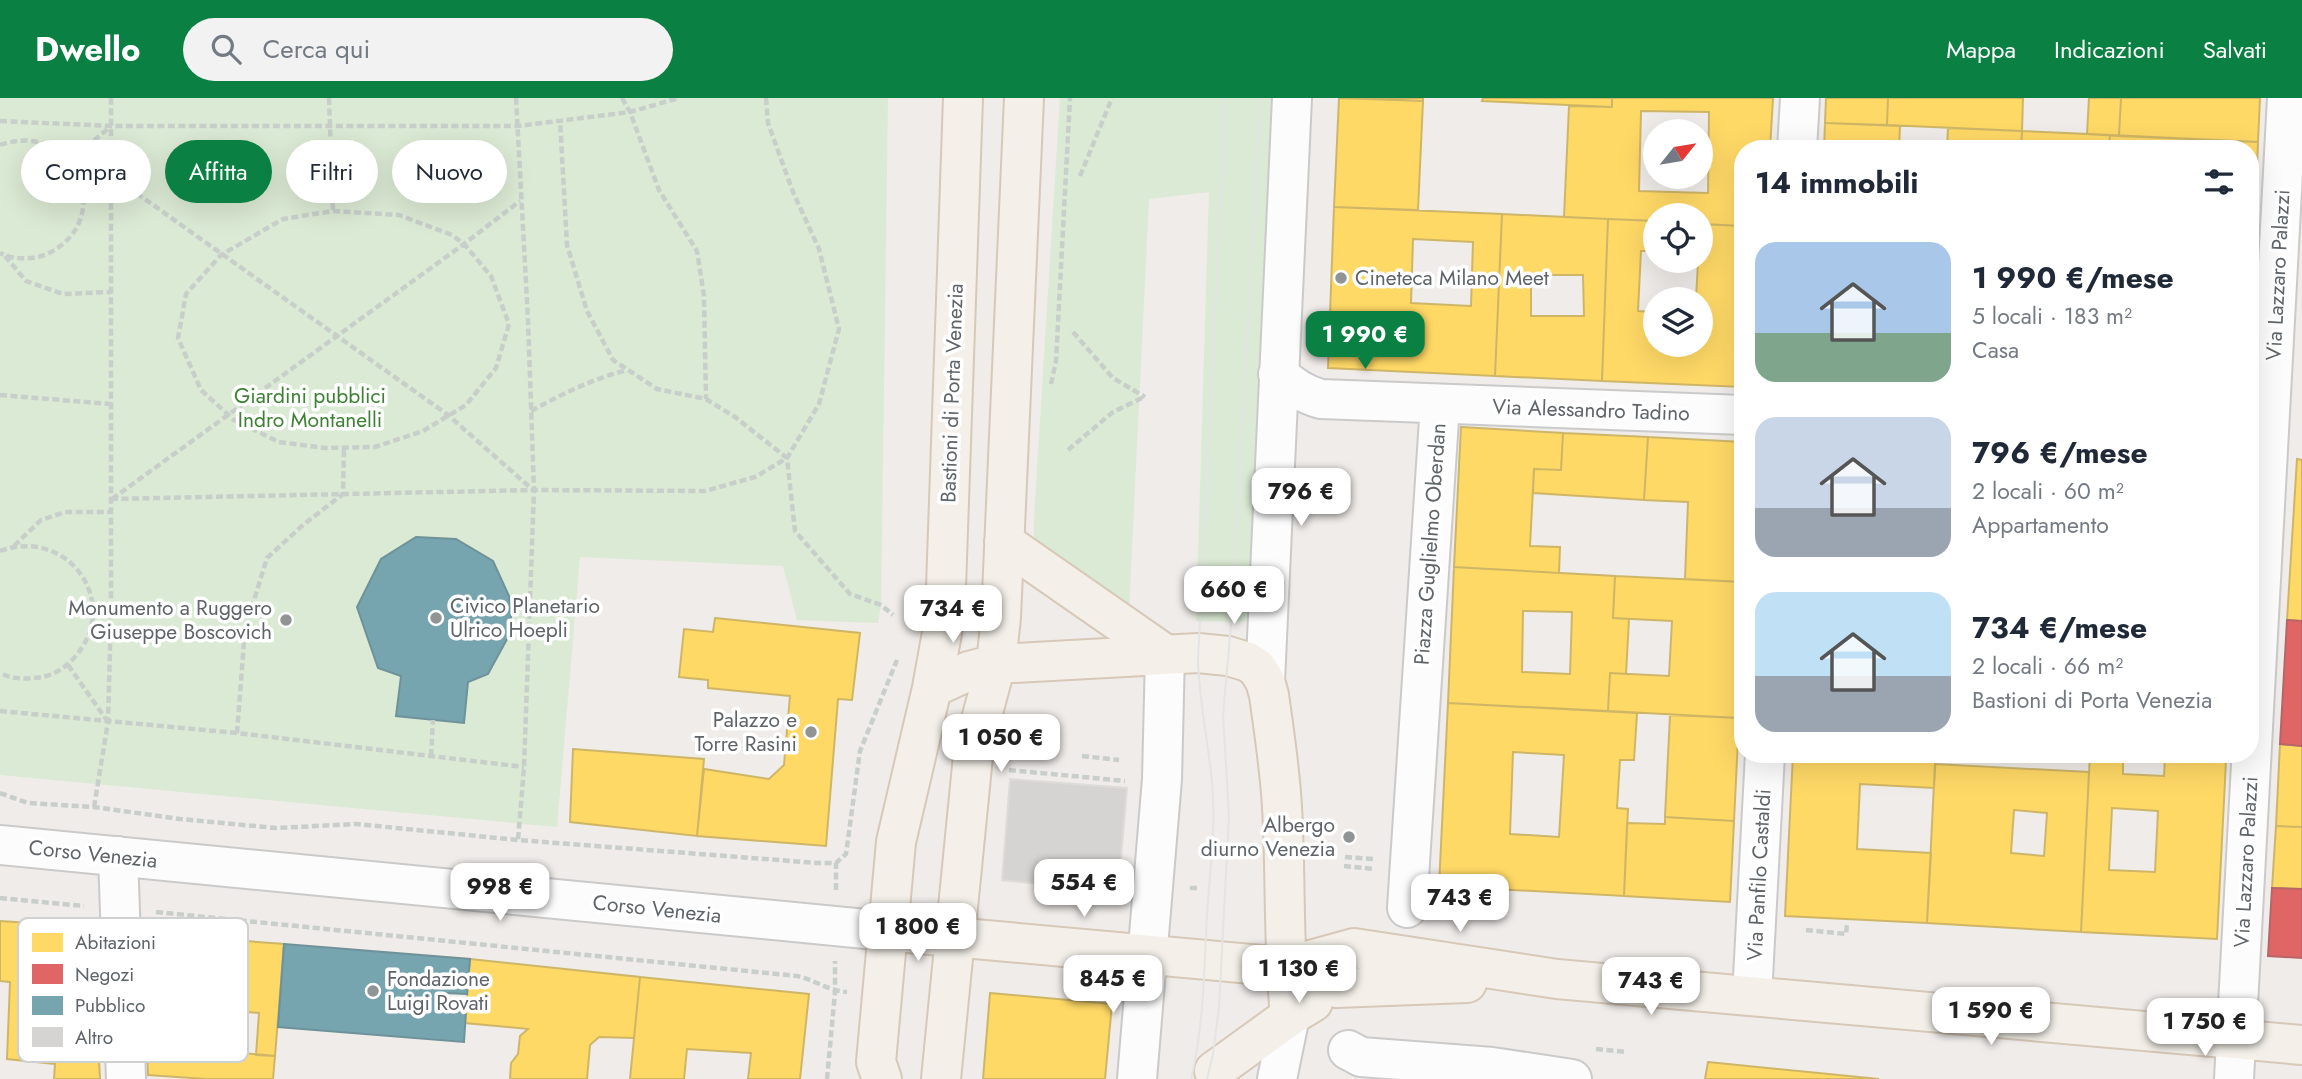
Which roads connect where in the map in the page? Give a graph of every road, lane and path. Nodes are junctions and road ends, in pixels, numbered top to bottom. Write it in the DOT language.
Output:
graph roads {
  1 [pos="111,98"];
  2 [pos="330,98"];
  3 [pos="516,98"];
  4 [pos="622,98"];
  5 [pos="679,98"];
  6 [pos="766,98"];
  7 [pos="963,98"];
  8 [pos="1024,98"];
  9 [pos="1112,98"];
  10 [pos="1292,98"];
  11 [pos="1800,98"];
  12 [pos="2287,98"];
  13 [pos="630,112"];
  14 [pos="560,120"];
  15 [pos="0,121"];
  16 [pos="112,126"];
  17 [pos="331,126"];
  18 [pos="518,126"];
  19 [pos="21,140"];
  20 [pos="95,140"];
  21 [pos="112,140"];
  22 [pos="1798,140"];
  23 [pos="0,145"];
  24 [pos="1080,176"];
  25 [pos="521,200"];
  26 [pos="83,203"];
  27 [pos="111,203"];
  28 [pos="150,203"];
  29 [pos="333,211"];
  30 [pos="464,244"];
  31 [pos="2,254"];
  32 [pos="221,255"];
  33 [pos="112,292"];
  34 [pos="1073,332"];
  35 [pos="337,336"];
  36 [pos="628,370"];
  37 [pos="1278,374"];
  38 [pos="0,396"];
  39 [pos="706,399"];
  40 [pos="110,404"];
  41 [pos="1440,404"];
  42 [pos="531,411"];
  43 [pos="227,414"];
  44 [pos="448,415"];
  45 [pos="1734,415"];
  46 [pos="2274,432"];
  47 [pos="344,448"];
  48 [pos="1068,450"];
  49 [pos="787,458"];
  50 [pos="534,491"];
  51 [pos="343,494"];
  52 [pos="111,499"];
  53 [pos="111,512"];
  54 [pos="1004,542"];
  55 [pos="14,546"];
  56 [pos="0,551"];
  57 [pos="893,615"];
  58 [pos="1165,654"];
  59 [pos="898,656"];
  60 [pos="996,664"];
  61 [pos="68,665"];
  62 [pos="2259,672"];
  63 [pos="0,673"];
  64 [pos="1265,681"];
  65 [pos="932,688"];
  66 [pos="0,711"];
  67 [pos="433,720"];
  68 [pos="108,722"];
  69 [pos="237,733"];
  70 [pos="431,756"];
  71 [pos="1082,756"];
  72 [pos="1119,760"];
  73 [pos="1765,763"];
  74 [pos="2253,763"];
  75 [pos="524,768"];
  76 [pos="1006,770"];
  77 [pos="1137,782"];
  78 [pos="0,793"];
  79 [pos="93,807"];
  80 [pos="518,840"];
  81 [pos="0,845"];
  82 [pos="118,856"];
  83 [pos="1345,857"];
  84 [pos="1378,859"];
  85 [pos="1344,866"];
  86 [pos="1377,870"];
  87 [pos="1190,888"];
  88 [pos="1198,888"];
  89 [pos="0,898"];
  90 [pos="93,906"];
  91 [pos="1407,908"];
  92 [pos="152,912"];
  93 [pos="121,918"];
  94 [pos="212,918"];
  95 [pos="248,922"];
  96 [pos="1847,924"];
  97 [pos="1806,930"];
  98 [pos="886,931"];
  99 [pos="955,937"];
  100 [pos="1147,955"];
  101 [pos="1285,967"];
  102 [pos="1557,979"];
  103 [pos="1336,988"];
  104 [pos="1752,996"];
  105 [pos="1290,1016"];
  106 [pos="2236,1039"];
  107 [pos="2302,1045"];
  108 [pos="1348,1050"];
  109 [pos="1627,1052"];
  110 [pos="1582,1064"];
  111 [pos="877,1073"];
  112 [pos="1211,1075"];
  113 [pos="827,1079"];
  114 [pos="942,1079"];
  115 [pos="1137,1079"];
  116 [pos="1277,1079"];
  117 [pos="2234,1079"];
  1 -- 16 [label="path"];
  2 -- 17 [label="path"];
  3 -- 18 [label="path"];
  4 -- 13 [label="path"];
  5 -- 13 [label="path"];
  6 -- 49 [label="path"];
  7 -- 65 [label="main road, Bastioni di Porta Venezia"];
  8 -- 54 [label="main road"];
  9 -- 24 [label="path"];
  10 -- 37 [label="street"];
  11 -- 22 [label="street"];
  12 -- 46 [label="street, Via Lazzaro Palazzi"];
  13 -- 14 [label="path"];
  13 -- 39 [label="path"];
  14 -- 18 [label="path"];
  14 -- 36 [label="path"];
  15 -- 16 [label="path"];
  16 -- 17 [label="path"];
  16 -- 20 [label="path"];
  16 -- 21 [label="path"];
  17 -- 18 [label="path"];
  17 -- 29 [label="path"];
  18 -- 25 [label="path"];
  19 -- 23 [label="path"];
  25 -- 30 [label="path"];
  25 -- 42 [label="path"];
  26 -- 31 [label="path"];
  27 -- 33 [label="path"];
  28 -- 32 [label="path"];
  29 -- 30 [label="path"];
  29 -- 32 [label="path"];
  30 -- 35 [label="path"];
  30 -- 44 [label="path"];
  31 -- 33 [label="path"];
  32 -- 35 [label="path"];
  32 -- 43 [label="path"];
  33 -- 40 [label="path"];
  34 -- 48 [label="path"];
  35 -- 43 [label="path"];
  35 -- 44 [label="path"];
  36 -- 39 [label="path"];
  36 -- 42 [label="path"];
  37 -- 41 [label="street, Piazza Guglielmo Oberdan"];
  37 -- 64 [label="street"];
  38 -- 40 [label="path"];
  39 -- 49 [label="path"];
  40 -- 52 [label="path"];
  41 -- 45 [label="street, Via Alessandro Tadino"];
  41 -- 91 [label="street, Piazza Guglielmo Oberdan"];
  42 -- 50 [label="path"];
  43 -- 47 [label="path"];
  43 -- 52 [label="path"];
  44 -- 47 [label="path"];
  44 -- 50 [label="path"];
  46 -- 62 [label="street, Via Lazzaro Palazzi"];
  47 -- 51 [label="path"];
  49 -- 50 [label="path"];
  49 -- 57 [label="path"];
  50 -- 51 [label="path"];
  50 -- 75 [label="path"];
  51 -- 52 [label="path"];
  51 -- 69 [label="path"];
  52 -- 53 [label="path"];
  53 -- 55 [label="path"];
  53 -- 68 [label="path"];
  54 -- 58 [label="main road"];
  54 -- 60 [label="main road"];
  55 -- 56 [label="path"];
  55 -- 61 [label="path"];
  58 -- 60 [label="main road"];
  58 -- 64 [label="main road"];
  58 -- 100 [label="street"];
  59 -- 80 [label="path"];
  60 -- 65 [label="main road"];
  60 -- 99 [label="main road"];
  61 -- 63 [label="path"];
  61 -- 68 [label="path"];
  64 -- 101 [label="main road"];
  65 -- 98 [label="main road"];
  66 -- 68 [label="path"];
  67 -- 70 [label="path"];
  68 -- 69 [label="path"];
  68 -- 79 [label="path"];
  69 -- 70 [label="path"];
  70 -- 75 [label="path"];
  71 -- 72 [label="path"];
  73 -- 104 [label="street, Via Panfilo Castaldi"];
  74 -- 106 [label="street, Via Lazzaro Palazzi"];
  75 -- 80 [label="path"];
  76 -- 77 [label="path"];
  78 -- 79 [label="path"];
  79 -- 80 [label="path"];
  81 -- 82 [label="street, Corso Venezia"];
  82 -- 93 [label="street"];
  82 -- 98 [label="street, Corso Venezia"];
  83 -- 84 [label="path"];
  85 -- 86 [label="path"];
  87 -- 88 [label="path"];
  89 -- 90 [label="path"];
  92 -- 94 [label="path"];
  95 -- 113 [label="path"];
  96 -- 97 [label="path"];
  98 -- 99 [label="main road, Corso Venezia"];
  98 -- 111 [label="main road"];
  99 -- 100 [label="main road, Corso Venezia"];
  99 -- 114 [label="main road"];
  100 -- 101 [label="main road"];
  100 -- 115 [label="street"];
  101 -- 102 [label="main road"];
  101 -- 103 [label="main road"];
  101 -- 105 [label="main road"];
  101 -- 112 [label="main road"];
  102 -- 103 [label="main road"];
  102 -- 104 [label="main road"];
  103 -- 105 [label="main road"];
  104 -- 106 [label="main road"];
  105 -- 112 [label="main road"];
  105 -- 116 [label="street"];
  106 -- 107 [label="main road"];
  106 -- 117 [label="street, Via Lazzaro Palazzi"];
  108 -- 110 [label="street"];
  109 -- 110 [label="path"];
}
